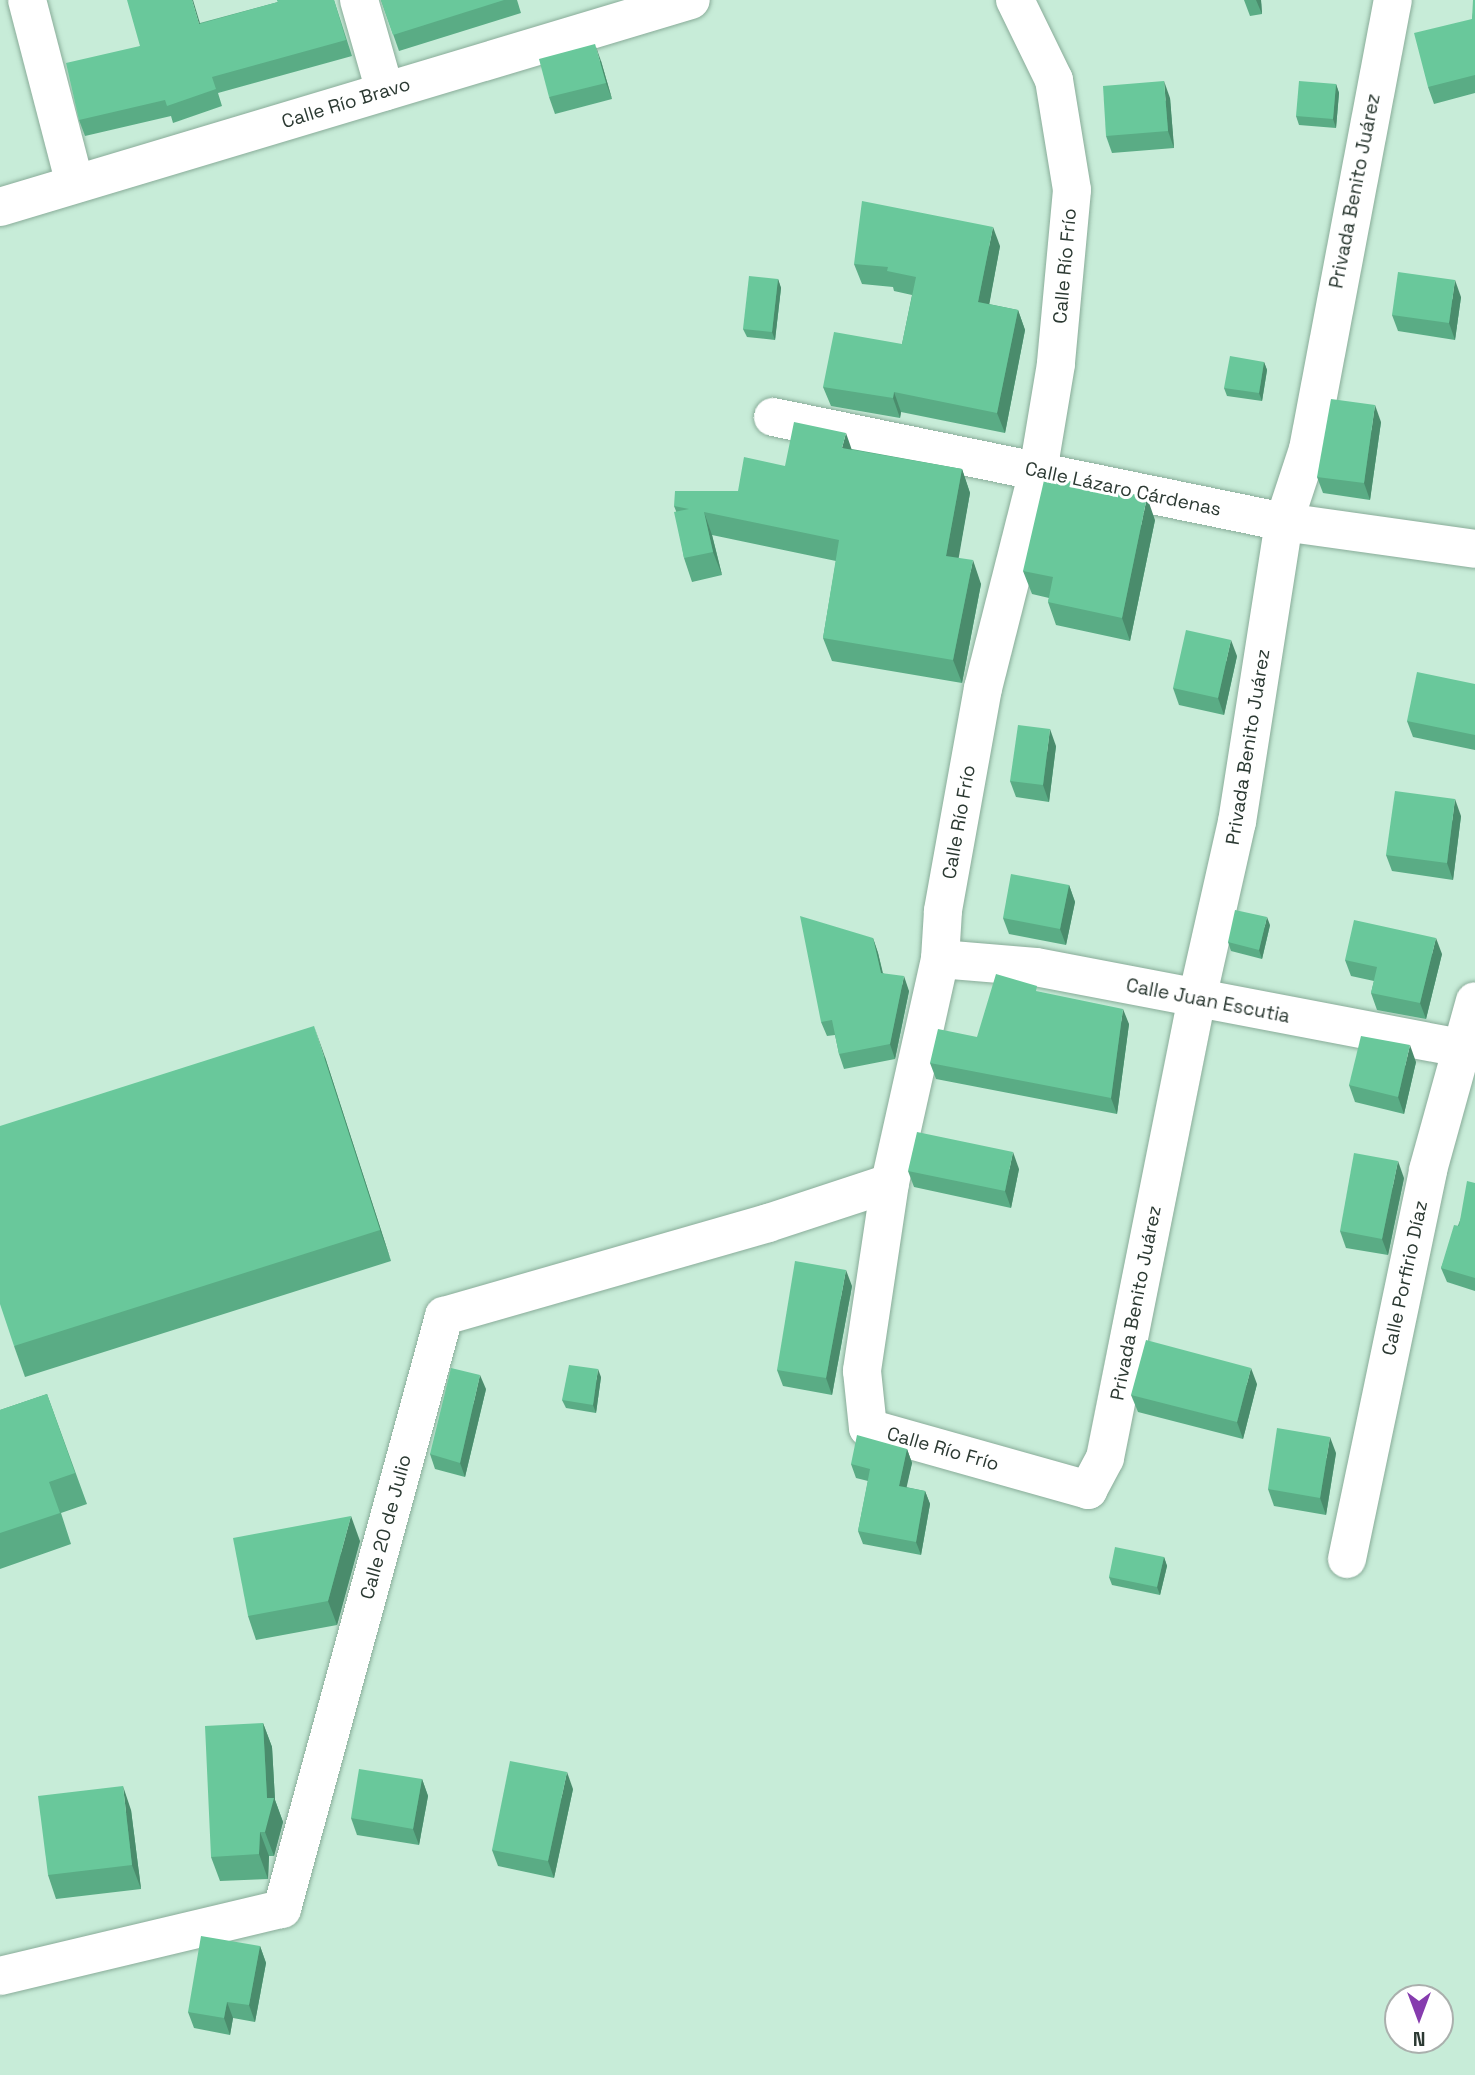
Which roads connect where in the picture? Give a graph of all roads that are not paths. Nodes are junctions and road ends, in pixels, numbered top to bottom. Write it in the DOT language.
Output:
graph roads {
  1 [pos="27,0"];
  2 [pos="359,0"];
  3 [pos="1014,0"];
  4 [pos="1392,0"];
  5 [pos="667,4"];
  6 [pos="384,92"];
  7 [pos="75,184"];
  8 [pos="0,206"];
  9 [pos="773,417"];
  10 [pos="1038,471"];
  11 [pos="1284,523"];
  12 [pos="1475,549"];
  13 [pos="940,959"];
  14 [pos="1197,999"];
  15 [pos="1475,1001"];
  16 [pos="1470,1050"];
  17 [pos="890,1183"];
  18 [pos="1088,1490"];
  19 [pos="1348,1559"];
  20 [pos="0,1976"];
  1 -- 7 [label="street"];
  2 -- 6 [label="street"];
  3 -- 10 [label="street, Calle Río Frío"];
  4 -- 11 [label="street, Privada Benito Juárez"];
  5 -- 6 [label="street, Calle Río Bravo"];
  6 -- 7 [label="street, Calle Río Bravo"];
  7 -- 8 [label="street, Calle Río Bravo"];
  9 -- 10 [label="street, Calle Lázaro Cárdenas"];
  10 -- 11 [label="street, Calle Lázaro Cárdenas"];
  10 -- 13 [label="street, Calle Río Frío"];
  11 -- 12 [label="street, Calle Lázaro Cárdenas"];
  11 -- 14 [label="street, Privada Benito Juárez"];
  13 -- 14 [label="street, Calle Juan Escutia"];
  13 -- 17 [label="street, Calle Río Frío"];
  14 -- 16 [label="street, Calle Juan Escutia"];
  14 -- 18 [label="street, Privada Benito Juárez"];
  15 -- 16 [label="street, Calle Porfirio Díaz"];
  16 -- 19 [label="street, Calle Porfirio Díaz"];
  17 -- 18 [label="street, Calle Río Frío"];
  17 -- 20 [label="street, Calle 20 de Julio"];
}
